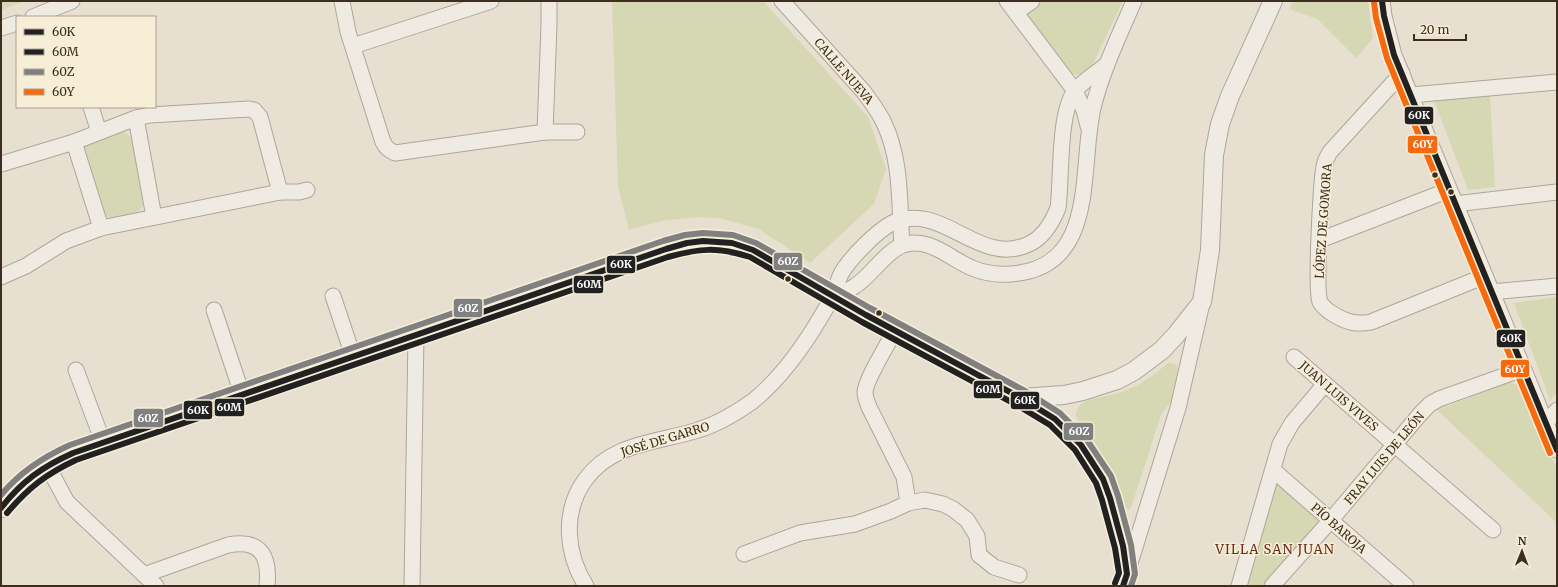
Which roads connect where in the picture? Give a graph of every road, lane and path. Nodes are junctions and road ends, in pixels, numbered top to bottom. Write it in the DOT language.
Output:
graph roads {
  1 [pos="342,1"];
  2 [pos="491,1"];
  3 [pos="549,1"];
  4 [pos="782,1"];
  5 [pos="1032,1"];
  6 [pos="1134,1"];
  7 [pos="1273,1"];
  8 [pos="1382,1"];
  9 [pos="1011,7"];
  10 [pos="65,8"];
  11 [pos="37,16"];
  12 [pos="16,23"];
  13 [pos="1,28"];
  14 [pos="353,46"];
  15 [pos="1107,64"];
  16 [pos="1402,73"];
  17 [pos="1557,82"];
  18 [pos="1075,91"];
  19 [pos="1411,95"];
  20 [pos="91,108"];
  21 [pos="136,118"];
  22 [pos="1088,131"];
  23 [pos="99,132"];
  24 [pos="545,132"];
  25 [pos="577,132"];
  26 [pos="74,142"];
  27 [pos="1,164"];
  28 [pos="307,190"];
  29 [pos="1449,190"];
  30 [pos="280,192"];
  31 [pos="1557,192"];
  32 [pos="1455,204"];
  33 [pos="154,217"];
  34 [pos="900,220"];
  35 [pos="101,228"];
  36 [pos="1320,240"];
  37 [pos="902,245"];
  38 [pos="1485,276"];
  39 [pos="1,277"];
  40 [pos="1557,286"];
  41 [pos="1491,292"];
  42 [pos="333,296"];
  43 [pos="833,296"];
  44 [pos="1202,302"];
  45 [pos="214,310"];
  46 [pos="895,330"];
  47 [pos="416,335"];
  48 [pos="353,356"];
  49 [pos="1294,357"];
  50 [pos="1522,368"];
  51 [pos="76,370"];
  52 [pos="1325,384"];
  53 [pos="242,394"];
  54 [pos="1021,398"];
  55 [pos="1557,410"];
  56 [pos="1546,423"];
  57 [pos="103,442"];
  58 [pos="1395,444"];
  59 [pos="1557,450"];
  60 [pos="49,463"];
  61 [pos="1273,470"];
  62 [pos="908,503"];
  63 [pos="1,508"];
  64 [pos="1331,520"];
  65 [pos="1493,530"];
  66 [pos="744,554"];
  67 [pos="144,575"];
  68 [pos="1019,575"];
  69 [pos="1125,580"];
  70 [pos="156,586"];
  71 [pos="268,586"];
  72 [pos="412,586"];
  73 [pos="586,586"];
  74 [pos="1239,586"];
  75 [pos="1272,586"];
  76 [pos="1406,586"];
  1 -- 14 [label="street"];
  2 -- 14 [label="street"];
  3 -- 24 [label="street"];
  4 -- 34 [label="street, CALLE NUEVA"];
  5 -- 9 [label="street"];
  6 -- 15 [label="street"];
  7 -- 44 [label="street"];
  8 -- 16 [label="street"];
  9 -- 18 [label="street"];
  10 -- 11 [label="street"];
  12 -- 13 [label="street"];
  14 -- 24 [label="street"];
  15 -- 18 [label="street"];
  15 -- 22 [label="street"];
  16 -- 19 [label="street"];
  16 -- 36 [label="street, LÓPEZ DE GOMORA"];
  17 -- 19 [label="street"];
  18 -- 22 [label="street"];
  18 -- 34 [label="street"];
  19 -- 29 [label="street"];
  20 -- 23 [label="street"];
  21 -- 23 [label="street"];
  21 -- 30 [label="street"];
  21 -- 33 [label="street"];
  22 -- 37 [label="street"];
  23 -- 26 [label="street"];
  24 -- 25 [label="street"];
  26 -- 27 [label="street"];
  26 -- 35 [label="street"];
  28 -- 30 [label="street"];
  29 -- 32 [label="street"];
  29 -- 36 [label="street"];
  30 -- 33 [label="street"];
  31 -- 32 [label="street"];
  32 -- 38 [label="street"];
  33 -- 35 [label="street"];
  34 -- 37 [label="street, CALLE NUEVA"];
  34 -- 43 [label="street, JOSÉ DE GARRO"];
  35 -- 39 [label="street"];
  36 -- 38 [label="street, LÓPEZ DE GOMORA"];
  37 -- 43 [label="street"];
  38 -- 41 [label="street"];
  40 -- 41 [label="street"];
  41 -- 50 [label="street"];
  42 -- 48 [label="street"];
  43 -- 46 [label="street"];
  43 -- 47 [label="street"];
  43 -- 73 [label="street, JOSÉ DE GARRO"];
  44 -- 54 [label="street"];
  44 -- 69 [label="street"];
  45 -- 53 [label="street"];
  46 -- 54 [label="street"];
  46 -- 62 [label="street"];
  47 -- 48 [label="street"];
  47 -- 72 [label="street"];
  48 -- 53 [label="street"];
  49 -- 52 [label="street, JUAN LUIS VIVES"];
  50 -- 56 [label="street"];
  50 -- 58 [label="street, FRAY LUIS DE LEÓN"];
  51 -- 57 [label="street"];
  52 -- 58 [label="street, JUAN LUIS VIVES"];
  52 -- 61 [label="street"];
  53 -- 57 [label="street"];
  54 -- 69 [label="street"];
  55 -- 56 [label="street"];
  56 -- 59 [label="street"];
  57 -- 60 [label="street"];
  58 -- 64 [label="street, FRAY LUIS DE LEÓN"];
  58 -- 65 [label="street, JUAN LUIS VIVES"];
  60 -- 63 [label="street"];
  60 -- 67 [label="street"];
  61 -- 64 [label="street, PÍO BAROJA"];
  61 -- 74 [label="street"];
  62 -- 66 [label="street"];
  62 -- 68 [label="street"];
  64 -- 75 [label="street, FRAY LUIS DE LEÓN"];
  64 -- 76 [label="street, PÍO BAROJA"];
  67 -- 70 [label="street"];
  67 -- 71 [label="street"];
}
